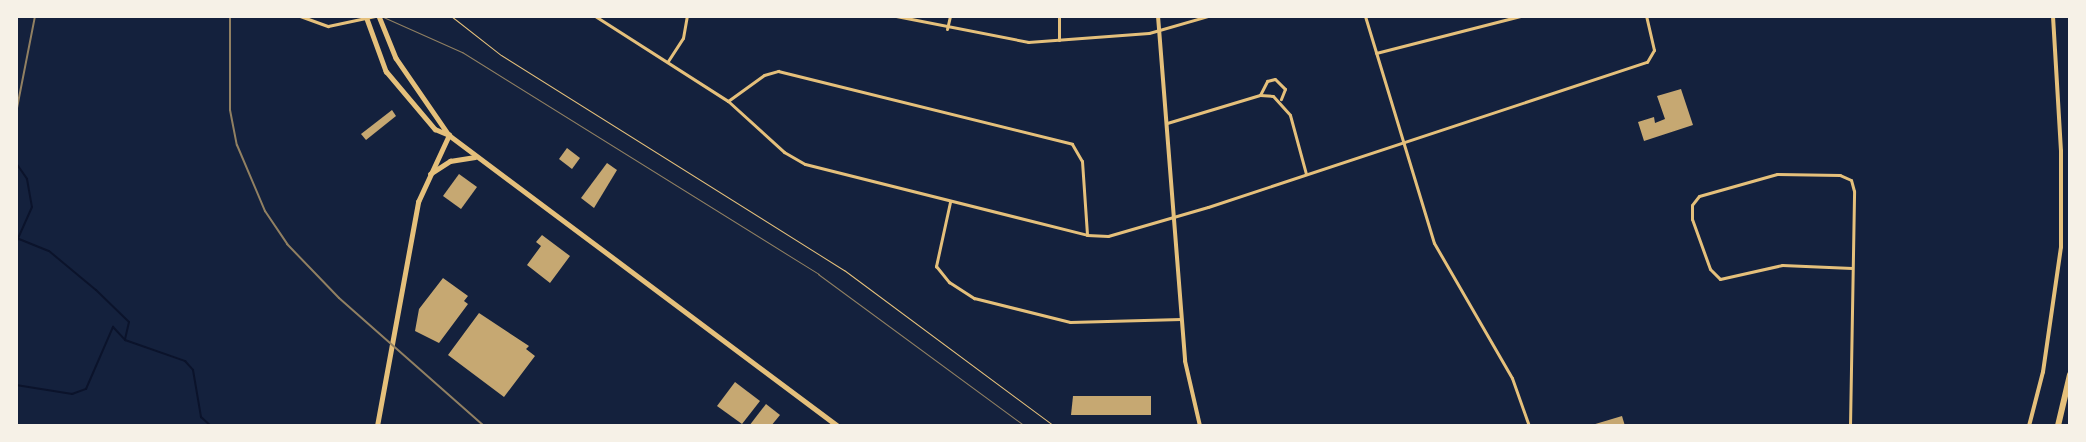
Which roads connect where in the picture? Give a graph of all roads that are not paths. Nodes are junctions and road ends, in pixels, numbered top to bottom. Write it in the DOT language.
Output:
graph roads {
  1 [pos="300,16"];
  2 [pos="375,16"];
  3 [pos="379,16"];
  4 [pos="595,16"];
  5 [pos="687,16"];
  6 [pos="896,16"];
  7 [pos="950,16"];
  8 [pos="1059,16"];
  9 [pos="1158,16"];
  10 [pos="1208,16"];
  11 [pos="1365,16"];
  12 [pos="1520,16"];
  13 [pos="1646,16"];
  14 [pos="2053,16"];
  15 [pos="366,18"];
  16 [pos="947,29"];
  17 [pos="1159,30"];
  18 [pos="1059,40"];
  19 [pos="1376,53"];
  20 [pos="668,61"];
  21 [pos="1260,95"];
  22 [pos="1281,99"];
  23 [pos="728,101"];
  24 [pos="1167,123"];
  25 [pos="449,135"];
  26 [pos="1401,144"];
  27 [pos="476,157"];
  28 [pos="1306,174"];
  29 [pos="429,175"];
  30 [pos="950,202"];
  31 [pos="1173,218"];
  32 [pos="1086,235"];
  33 [pos="1852,268"];
  34 [pos="1181,318"];
  35 [pos="2070,375"];
  36 [pos="377,426"];
  37 [pos="838,426"];
  38 [pos="1200,426"];
  39 [pos="1529,426"];
  40 [pos="1850,426"];
  41 [pos="2029,426"];
  42 [pos="2058,426"];
  1 -- 15 [label="street"];
  2 -- 15 [label="street"];
  3 -- 25 [label="main road"];
  4 -- 20 [label="street"];
  5 -- 20 [label="street"];
  6 -- 16 [label="street"];
  7 -- 16 [label="street"];
  8 -- 18 [label="street"];
  9 -- 17 [label="street"];
  10 -- 17 [label="street"];
  11 -- 19 [label="street"];
  12 -- 19 [label="street"];
  13 -- 26 [label="street"];
  14 -- 41 [label="street"];
  15 -- 25 [label="main road"];
  16 -- 18 [label="street"];
  17 -- 18 [label="street"];
  17 -- 24 [label="street"];
  19 -- 26 [label="street"];
  20 -- 23 [label="street"];
  21 -- 22 [label="street"];
  21 -- 22 [label="street"];
  21 -- 24 [label="street"];
  22 -- 28 [label="street"];
  23 -- 30 [label="street"];
  23 -- 32 [label="street"];
  24 -- 31 [label="street"];
  25 -- 27 [label="main road"];
  25 -- 29 [label="main road"];
  26 -- 28 [label="street"];
  26 -- 39 [label="street"];
  27 -- 29 [label="main road"];
  27 -- 37 [label="main road"];
  28 -- 31 [label="street"];
  29 -- 36 [label="main road"];
  30 -- 32 [label="street"];
  30 -- 34 [label="street"];
  31 -- 32 [label="street"];
  31 -- 34 [label="street"];
  33 -- 33 [label="street"];
  33 -- 40 [label="street"];
  34 -- 38 [label="street"];
  35 -- 42 [label="highway"];
}
